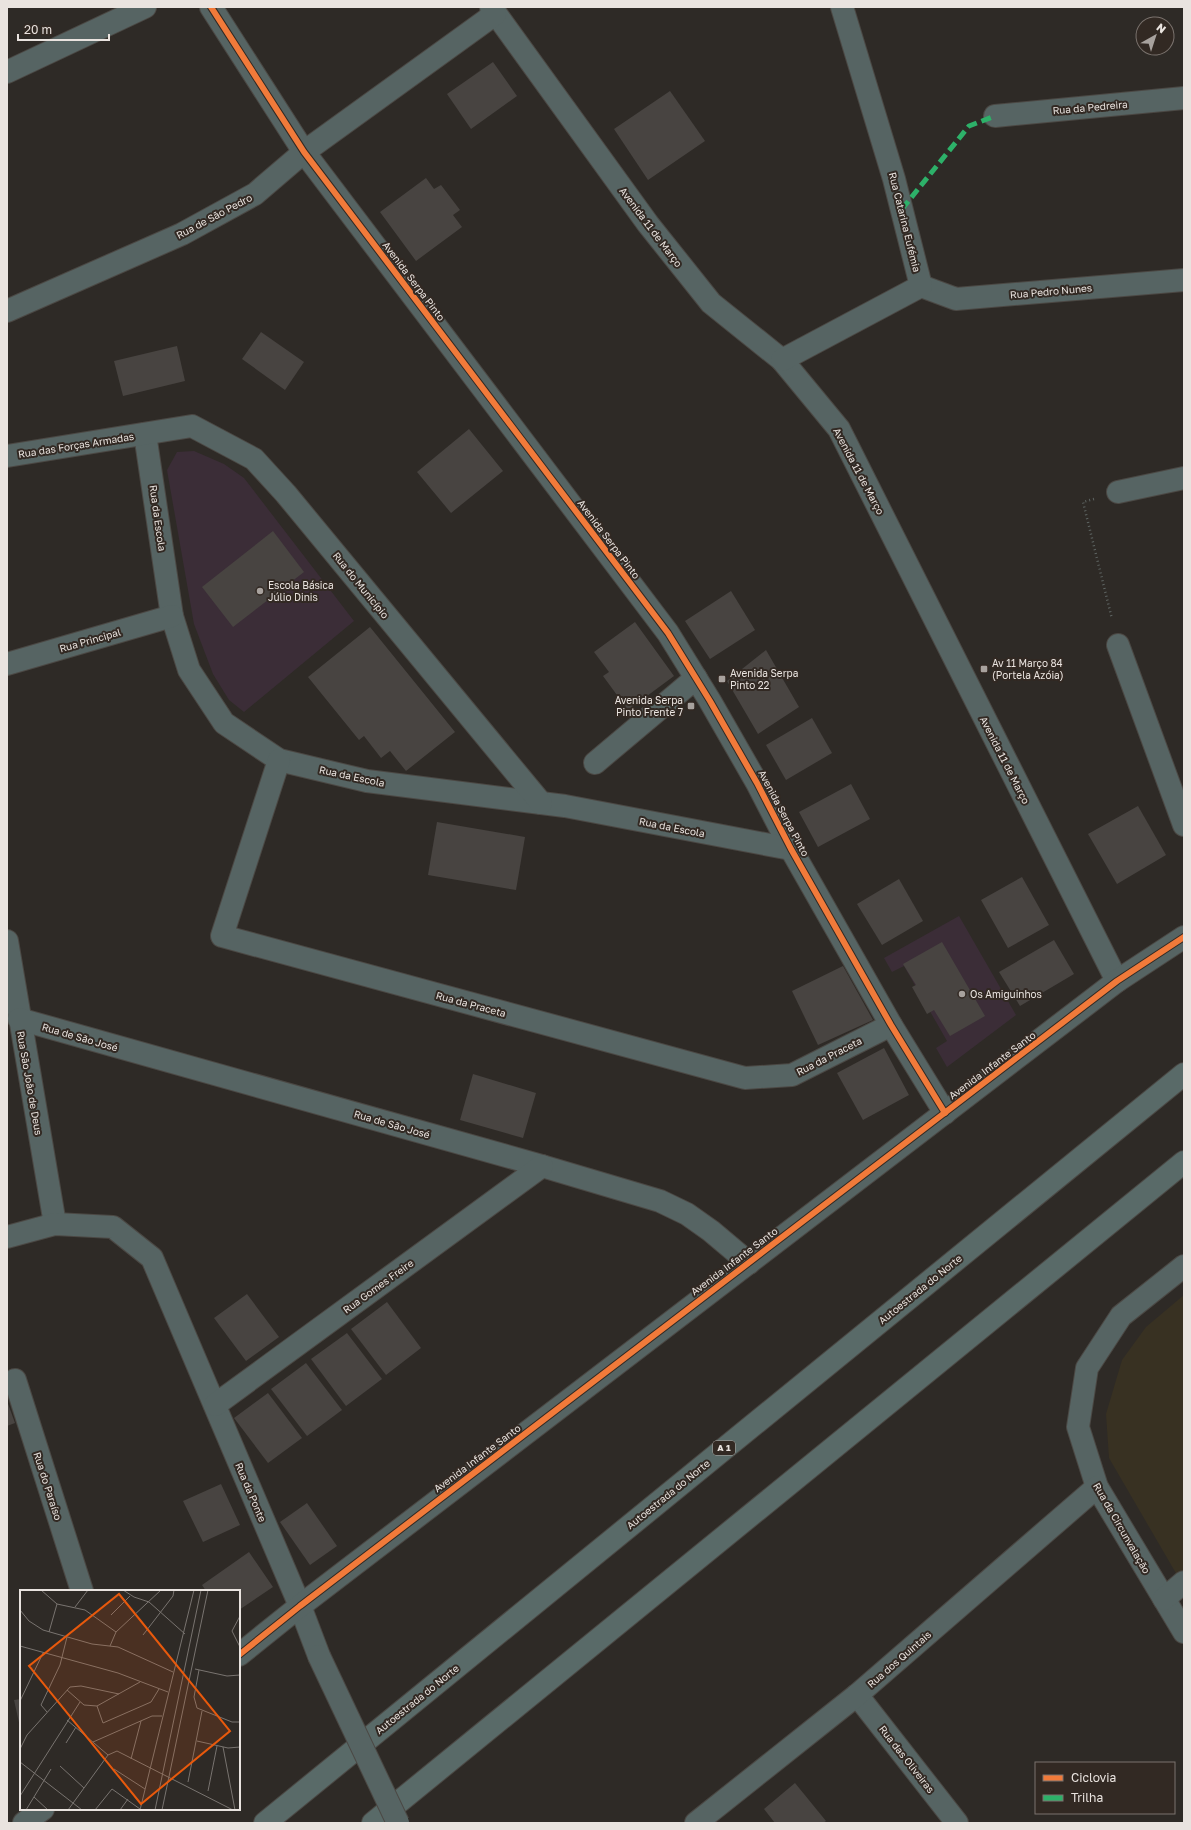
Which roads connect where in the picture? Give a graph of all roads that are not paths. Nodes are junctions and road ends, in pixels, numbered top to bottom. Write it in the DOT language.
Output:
graph roads {
  1 [pos="146,7"];
  2 [pos="211,7"];
  3 [pos="842,7"];
  4 [pos="493,10"];
  5 [pos="7,72"];
  6 [pos="1184,98"];
  7 [pos="995,116"];
  8 [pos="304,152"];
  9 [pos="1184,280"];
  10 [pos="921,286"];
  11 [pos="7,311"];
  12 [pos="782,360"];
  13 [pos="145,434"];
  14 [pos="7,456"];
  15 [pos="1184,478"];
  16 [pos="1118,492"];
  17 [pos="172,616"];
  18 [pos="1118,645"];
  19 [pos="7,664"];
  20 [pos="696,678"];
  21 [pos="279,760"];
  22 [pos="595,763"];
  23 [pos="541,803"];
  24 [pos="1184,825"];
  25 [pos="791,849"];
  26 [pos="7,941"];
  27 [pos="1181,944"];
  28 [pos="1116,981"];
  29 [pos="20,1020"];
  30 [pos="892,1025"];
  31 [pos="1184,1074"];
  32 [pos="945,1113"];
  33 [pos="1184,1162"];
  34 [pos="542,1166"];
  35 [pos="55,1224"];
  36 [pos="7,1237"];
  37 [pos="749,1263"];
  38 [pos="1184,1266"];
  39 [pos="15,1380"];
  40 [pos="214,1405"];
  41 [pos="1097,1487"];
  42 [pos="1184,1582"];
  43 [pos="82,1590"];
  44 [pos="1164,1599"];
  45 [pos="300,1606"];
  46 [pos="1184,1632"];
  47 [pos="240,1654"];
  48 [pos="857,1695"];
  49 [pos="42,1810"];
  50 [pos="24,1823"];
  51 [pos="265,1823"];
  52 [pos="373,1823"];
  53 [pos="398,1823"];
  54 [pos="696,1823"];
  55 [pos="957,1823"];
  1 -- 5 [label="street"];
  2 -- 8 [label="street, Avenida Serpa Pinto"];
  3 -- 10 [label="street, Rua Catarina Eufémia"];
  4 -- 8 [label="street, Rua de São Pedro"];
  4 -- 12 [label="street, Avenida 11 de Março"];
  6 -- 7 [label="street, Rua da Pedreira"];
  8 -- 11 [label="street, Rua de São Pedro"];
  8 -- 20 [label="street, Avenida Serpa Pinto"];
  9 -- 10 [label="street, Rua Pedro Nunes"];
  10 -- 12 [label="street"];
  12 -- 28 [label="street, Avenida 11 de Março"];
  13 -- 14 [label="street, Rua das Forças Armadas"];
  13 -- 17 [label="street, Rua da Escola"];
  13 -- 23 [label="street, Rua do Município"];
  15 -- 16 [label="street"];
  17 -- 19 [label="street, Rua Principal"];
  17 -- 21 [label="street, Rua da Escola"];
  18 -- 24 [label="street"];
  20 -- 22 [label="street"];
  20 -- 25 [label="street, Avenida Serpa Pinto"];
  21 -- 23 [label="street, Rua da Escola"];
  21 -- 30 [label="street, Rua da Praceta"];
  23 -- 25 [label="street, Rua da Escola"];
  25 -- 30 [label="street, Avenida Serpa Pinto"];
  26 -- 29 [label="street, Rua São João de Deus"];
  27 -- 28 [label="street, Avenida Infante Santo"];
  28 -- 32 [label="street, Avenida Infante Santo"];
  29 -- 34 [label="street, Rua de São José"];
  29 -- 35 [label="street, Rua São João de Deus"];
  30 -- 32 [label="street, Avenida Serpa Pinto"];
  31 -- 51 [label="highway, Autoestrada do Norte / A 1"];
  32 -- 37 [label="street, Avenida Infante Santo"];
  33 -- 52 [label="highway"];
  34 -- 37 [label="street, Rua de São José"];
  34 -- 40 [label="street, Rua Gomes Freire"];
  35 -- 36 [label="street, Rua da Ponte"];
  35 -- 40 [label="street, Rua da Ponte"];
  37 -- 45 [label="street, Avenida Infante Santo"];
  38 -- 41 [label="street, Rua da Circunvalação"];
  39 -- 43 [label="street, Rua do Paraíso"];
  40 -- 45 [label="street, Rua da Ponte"];
  41 -- 44 [label="street, Rua da Circunvalação"];
  41 -- 48 [label="street, Rua dos Quintais"];
  42 -- 44 [label="street"];
  44 -- 46 [label="street, Rua da Circunvalação"];
  45 -- 47 [label="street, Avenida Infante Santo"];
  45 -- 53 [label="street, Rua da Ponte, bridge"];
  48 -- 54 [label="street, Rua dos Quintais"];
  48 -- 55 [label="street, Rua das Oliveiras"];
  49 -- 50 [label="street"];
}
